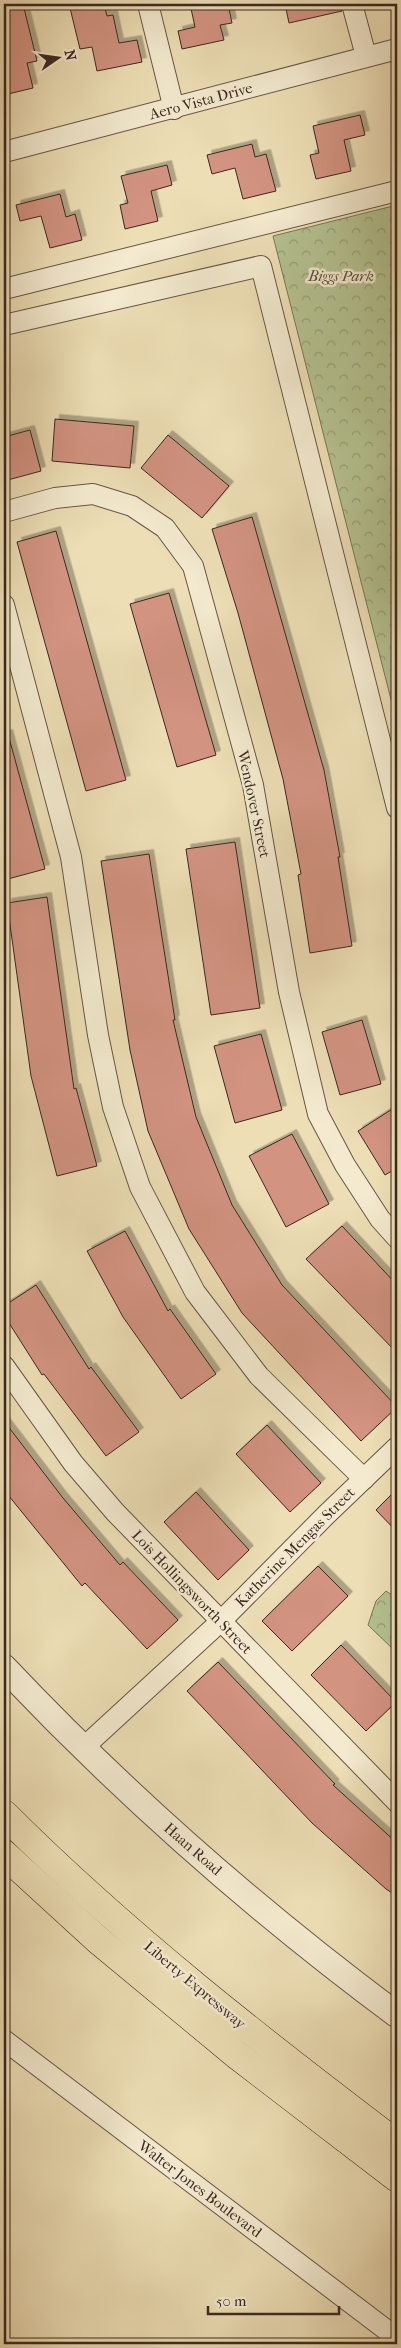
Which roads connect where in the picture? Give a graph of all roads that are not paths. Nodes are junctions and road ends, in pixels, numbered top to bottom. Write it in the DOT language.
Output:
graph roads {
  1 [pos="148,4"];
  2 [pos="352,4"];
  3 [pos="397,48"];
  4 [pos="366,56"];
  5 [pos="174,109"];
  6 [pos="4,152"];
  7 [pos="397,190"];
  8 [pos="4,289"];
  9 [pos="4,325"];
  10 [pos="4,512"];
  11 [pos="4,605"];
  12 [pos="397,808"];
  13 [pos="397,1238"];
  14 [pos="4,1366"];
  15 [pos="397,1447"];
  16 [pos="364,1478"];
  17 [pos="220,1622"];
  18 [pos="4,1667"];
  19 [pos="83,1748"];
  20 [pos="397,1802"];
  21 [pos="4,1814"];
  22 [pos="4,1854"];
  23 [pos="397,2014"];
  24 [pos="4,2040"];
  25 [pos="397,2144"];
  26 [pos="397,2178"];
  27 [pos="397,2338"];
  1 -- 5 [label="street"];
  2 -- 4 [label="street"];
  3 -- 4 [label="street, Aero Vista Drive"];
  4 -- 5 [label="street, Aero Vista Drive"];
  5 -- 6 [label="street, Aero Vista Drive"];
  7 -- 8 [label="street"];
  9 -- 12 [label="street"];
  10 -- 13 [label="street, Wendover Street"];
  11 -- 16 [label="street"];
  14 -- 17 [label="street, Lois Hollingsworth Street"];
  15 -- 16 [label="street, Katherine Mengas Street"];
  16 -- 17 [label="street, Katherine Mengas Street"];
  17 -- 19 [label="street, Katherine Mengas Street"];
  17 -- 20 [label="street, Lois Hollingsworth Street"];
  18 -- 19 [label="street, Haan Road"];
  19 -- 23 [label="street, Haan Road"];
  21 -- 25 [label="highway, Liberty Expressway"];
  22 -- 26 [label="highway, Liberty Expressway"];
  24 -- 27 [label="street, Walter Jones Boulevard"];
}
